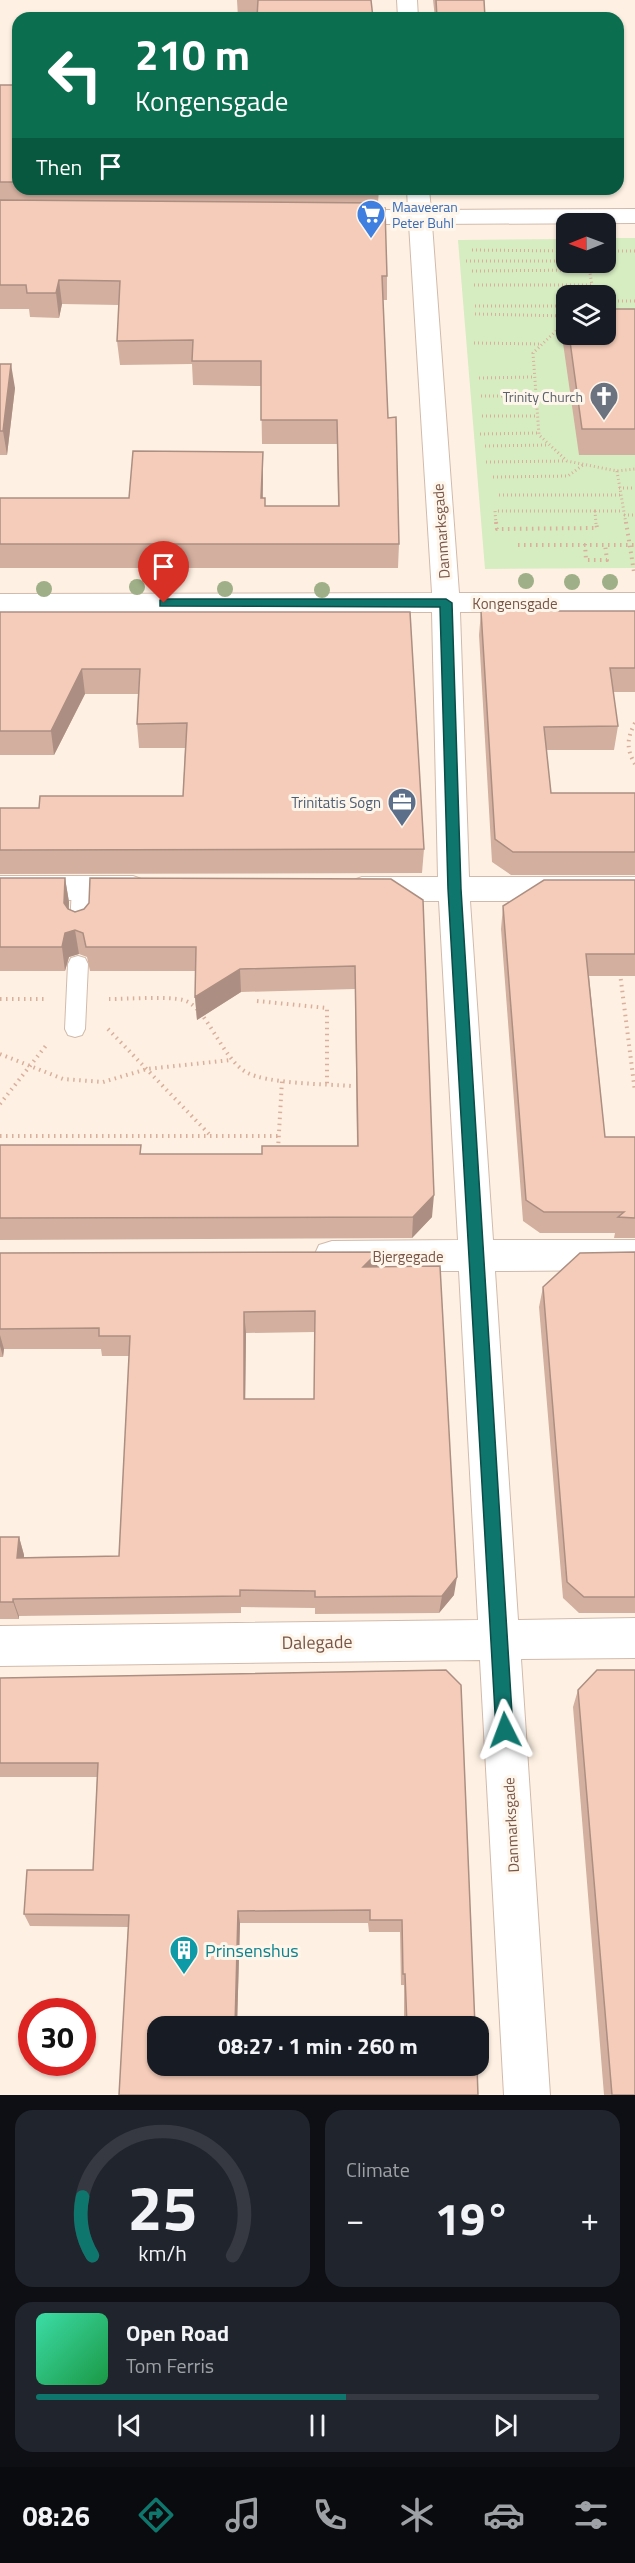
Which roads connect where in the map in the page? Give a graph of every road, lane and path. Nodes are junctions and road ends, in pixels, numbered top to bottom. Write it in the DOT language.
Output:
graph roads {
  1 [pos="418,195"];
  2 [pos="635,216"];
  3 [pos="314,217"];
  4 [pos="420,218"];
  5 [pos="472,250"];
  6 [pos="556,251"];
  7 [pos="616,251"];
  8 [pos="635,251"];
  9 [pos="466,261"];
  10 [pos="556,261"];
  11 [pos="556,270"];
  12 [pos="472,271"];
  13 [pos="590,273"];
  14 [pos="474,285"];
  15 [pos="556,285"];
  16 [pos="592,285"];
  17 [pos="616,301"];
  18 [pos="635,301"];
  19 [pos="475,306"];
  20 [pos="556,306"];
  21 [pos="475,314"];
  22 [pos="556,316"];
  23 [pos="556,331"];
  24 [pos="474,343"];
  25 [pos="543,344"];
  26 [pos="533,377"];
  27 [pos="479,378"];
  28 [pos="481,396"];
  29 [pos="535,396"];
  30 [pos="482,416"];
  31 [pos="537,416"];
  32 [pos="538,433"];
  33 [pos="480,434"];
  34 [pos="549,445"];
  35 [pos="485,446"];
  36 [pos="567,461"];
  37 [pos="486,462"];
  38 [pos="584,465"];
  39 [pos="635,469"];
  40 [pos="617,471"];
  41 [pos="493,477"];
  42 [pos="620,488"];
  43 [pos="635,488"];
  44 [pos="499,495"];
  45 [pos="621,495"];
  46 [pos="595,511"];
  47 [pos="624,513"];
  48 [pos="635,515"];
  49 [pos="585,544"];
  50 [pos="605,544"];
  51 [pos="518,545"];
  52 [pos="632,545"];
  53 [pos="635,579"];
  54 [pos="0,603"];
  55 [pos="446,603"];
  56 [pos="635,603"];
  57 [pos="635,723"];
  58 [pos="635,764"];
  59 [pos="0,888"];
  60 [pos="82,888"];
  61 [pos="164,888"];
  62 [pos="338,889"];
  63 [pos="454,889"];
  64 [pos="635,889"];
  65 [pos="80,926"];
  66 [pos="78,964"];
  67 [pos="619,968"];
  68 [pos="0,999"];
  69 [pos="76,999"];
  70 [pos="257,1001"];
  71 [pos="75,1029"];
  72 [pos="108,1029"];
  73 [pos="49,1042"];
  74 [pos="0,1054"];
  75 [pos="232,1060"];
  76 [pos="29,1066"];
  77 [pos="147,1069"];
  78 [pos="282,1081"];
  79 [pos="327,1084"];
  80 [pos="352,1086"];
  81 [pos="635,1092"];
  82 [pos="0,1104"];
  83 [pos="0,1136"];
  84 [pos="211,1136"];
  85 [pos="279,1136"];
  86 [pos="279,1149"];
  87 [pos="635,1255"];
  88 [pos="298,1256"];
  89 [pos="476,1256"];
  90 [pos="635,1638"];
  91 [pos="499,1639"];
  92 [pos="0,1646"];
  93 [pos="527,2095"];
  1 -- 4 [label="street, Danmarksgade"];
  2 -- 4 [label="street"];
  3 -- 4 [label="street"];
  4 -- 55 [label="street, Danmarksgade"];
  5 -- 6 [label="path"];
  7 -- 8 [label="path"];
  9 -- 10 [label="path"];
  11 -- 12 [label="path"];
  13 -- 16 [label="path"];
  14 -- 15 [label="path"];
  17 -- 18 [label="path"];
  19 -- 20 [label="path"];
  21 -- 22 [label="path"];
  23 -- 25 [label="path"];
  24 -- 25 [label="path"];
  25 -- 26 [label="path"];
  26 -- 27 [label="path"];
  26 -- 29 [label="path"];
  28 -- 29 [label="path"];
  29 -- 31 [label="path"];
  30 -- 31 [label="path"];
  31 -- 32 [label="path"];
  32 -- 33 [label="path"];
  32 -- 34 [label="path"];
  34 -- 35 [label="path"];
  34 -- 36 [label="path"];
  36 -- 37 [label="path"];
  36 -- 38 [label="path"];
  38 -- 40 [label="path"];
  38 -- 41 [label="path"];
  39 -- 40 [label="path"];
  40 -- 42 [label="path"];
  42 -- 43 [label="path"];
  42 -- 45 [label="path"];
  44 -- 45 [label="path"];
  45 -- 47 [label="path"];
  46 -- 46 [label="path"];
  46 -- 47 [label="path"];
  47 -- 48 [label="path"];
  47 -- 52 [label="path"];
  49 -- 50 [label="path"];
  49 -- 50 [label="path"];
  49 -- 51 [label="path"];
  50 -- 52 [label="path"];
  52 -- 53 [label="path"];
  54 -- 55 [label="street, Kongensgade"];
  55 -- 56 [label="street, Kongensgade"];
  55 -- 63 [label="street, Danmarksgade"];
  57 -- 58 [label="path"];
  59 -- 60 [label="street"];
  60 -- 61 [label="street"];
  60 -- 65 [label="lane"];
  62 -- 63 [label="street"];
  63 -- 64 [label="street"];
  63 -- 89 [label="street, Danmarksgade"];
  66 -- 69 [label="lane"];
  67 -- 81 [label="path"];
  68 -- 69 [label="path"];
  69 -- 71 [label="lane"];
  69 -- 75 [label="path"];
  70 -- 79 [label="path"];
  72 -- 77 [label="path"];
  73 -- 76 [label="path"];
  74 -- 76 [label="path"];
  75 -- 77 [label="path"];
  75 -- 78 [label="path"];
  76 -- 77 [label="path"];
  76 -- 82 [label="path"];
  77 -- 84 [label="path"];
  78 -- 79 [label="path"];
  78 -- 85 [label="path"];
  79 -- 80 [label="path"];
  83 -- 84 [label="path"];
  84 -- 85 [label="path"];
  85 -- 86 [label="path"];
  87 -- 89 [label="street, Bjergegade"];
  88 -- 89 [label="street, Bjergegade"];
  89 -- 91 [label="street, Danmarksgade"];
  90 -- 91 [label="street, Dalegade"];
  91 -- 92 [label="street, Dalegade"];
  91 -- 93 [label="street, Danmarksgade"];
}
